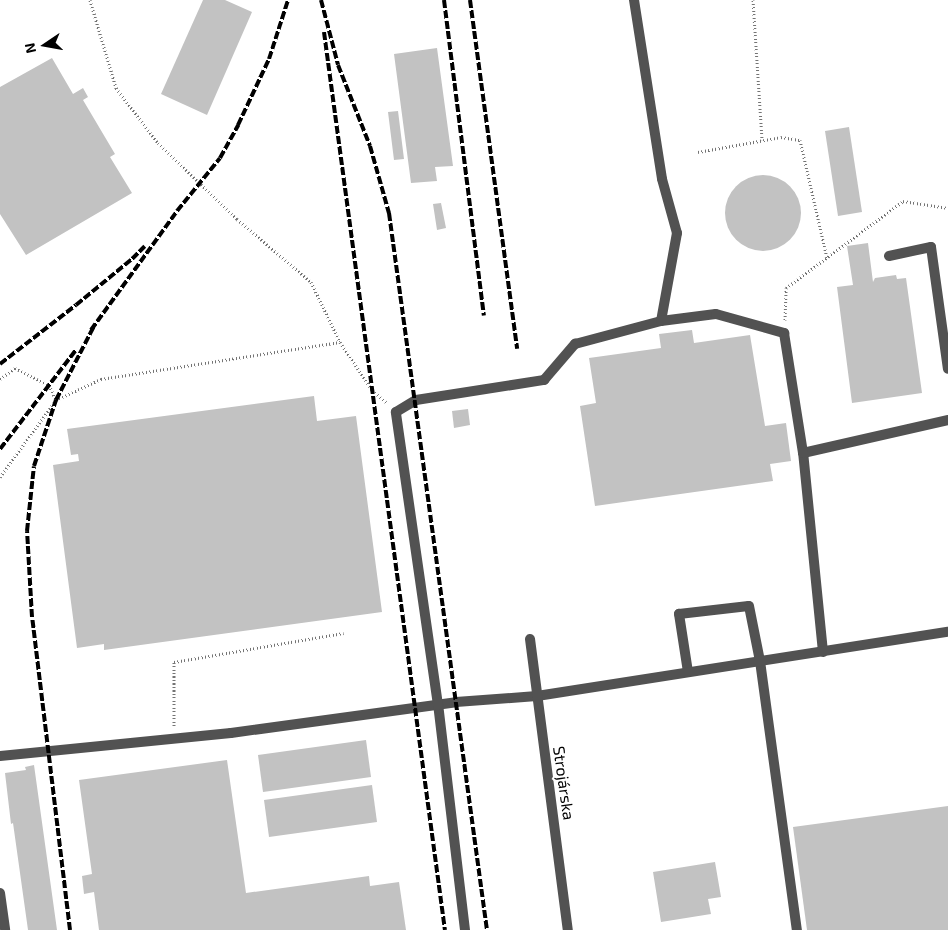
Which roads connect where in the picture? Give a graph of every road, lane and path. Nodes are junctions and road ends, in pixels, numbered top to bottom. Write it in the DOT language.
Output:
graph roads {
  1 [pos="90,0"];
  2 [pos="634,0"];
  3 [pos="753,0"];
  4 [pos="762,140"];
  5 [pos="698,152"];
  6 [pos="948,208"];
  7 [pos="888,256"];
  8 [pos="827,258"];
  9 [pos="661,321"];
  10 [pos="784,334"];
  11 [pos="340,342"];
  12 [pos="948,369"];
  13 [pos="0,379"];
  14 [pos="56,400"];
  15 [pos="396,412"];
  16 [pos="948,420"];
  17 [pos="803,453"];
  18 [pos="0,477"];
  19 [pos="948,632"];
  20 [pos="344,633"];
  21 [pos="530,639"];
  22 [pos="823,652"];
  23 [pos="760,661"];
  24 [pos="688,672"];
  25 [pos="537,696"];
  26 [pos="438,705"];
  27 [pos="174,739"];
  28 [pos="0,756"];
  29 [pos="0,894"];
  30 [pos="5,930"];
  31 [pos="465,930"];
  32 [pos="568,930"];
  33 [pos="797,930"];
  1 -- 11 [label="path"];
  2 -- 9 [label="street"];
  3 -- 4 [label="path"];
  4 -- 5 [label="path"];
  4 -- 8 [label="path"];
  6 -- 8 [label="path"];
  7 -- 12 [label="street"];
  8 -- 10 [label="path"];
  9 -- 10 [label="street"];
  9 -- 15 [label="street"];
  10 -- 17 [label="street"];
  11 -- 14 [label="path"];
  11 -- 15 [label="path"];
  13 -- 14 [label="path"];
  14 -- 18 [label="path"];
  15 -- 26 [label="street"];
  16 -- 17 [label="street"];
  17 -- 22 [label="street"];
  19 -- 22 [label="street"];
  20 -- 27 [label="path"];
  21 -- 25 [label="street, Strojárska"];
  22 -- 23 [label="street"];
  23 -- 24 [label="street"];
  23 -- 24 [label="street"];
  23 -- 33 [label="street"];
  24 -- 25 [label="street"];
  25 -- 26 [label="street"];
  25 -- 32 [label="street, Strojárska"];
  26 -- 27 [label="street"];
  26 -- 31 [label="street"];
  27 -- 28 [label="street"];
  29 -- 30 [label="street"];
}
